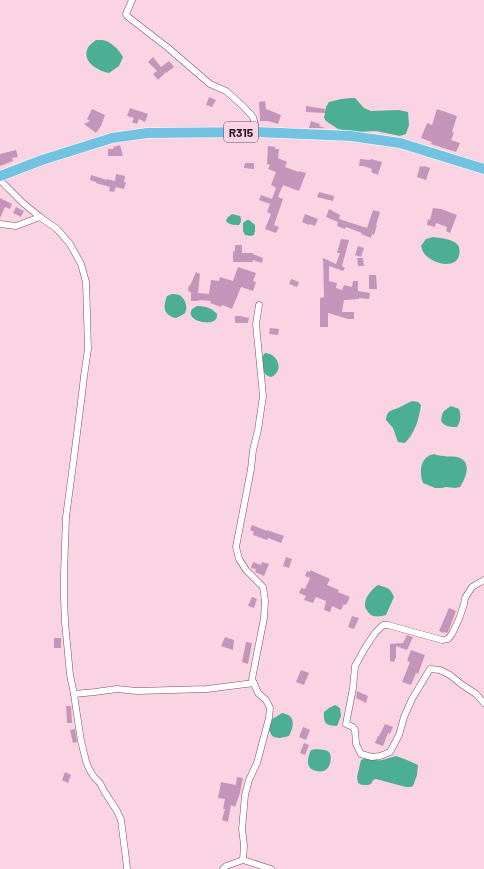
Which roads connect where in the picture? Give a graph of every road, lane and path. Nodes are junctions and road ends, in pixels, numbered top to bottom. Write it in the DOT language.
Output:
graph roads {
  1 [pos="132,0"];
  2 [pos="257,132"];
  3 [pos="484,169"];
  4 [pos="0,176"];
  5 [pos="0,180"];
  6 [pos="40,217"];
  7 [pos="0,224"];
  8 [pos="259,305"];
  9 [pos="484,580"];
  10 [pos="254,683"];
  11 [pos="74,694"];
  12 [pos="484,703"];
  13 [pos="243,860"];
  14 [pos="127,869"];
  15 [pos="223,869"];
  16 [pos="271,869"];
  1 -- 2 [label="street"];
  2 -- 3 [label="main road, R315"];
  2 -- 4 [label="main road, R315"];
  5 -- 6 [label="street"];
  6 -- 7 [label="street"];
  6 -- 11 [label="street"];
  8 -- 10 [label="street"];
  9 -- 12 [label="street"];
  10 -- 11 [label="street"];
  10 -- 13 [label="street"];
  11 -- 14 [label="street"];
  13 -- 15 [label="street"];
  13 -- 16 [label="street"];
}
